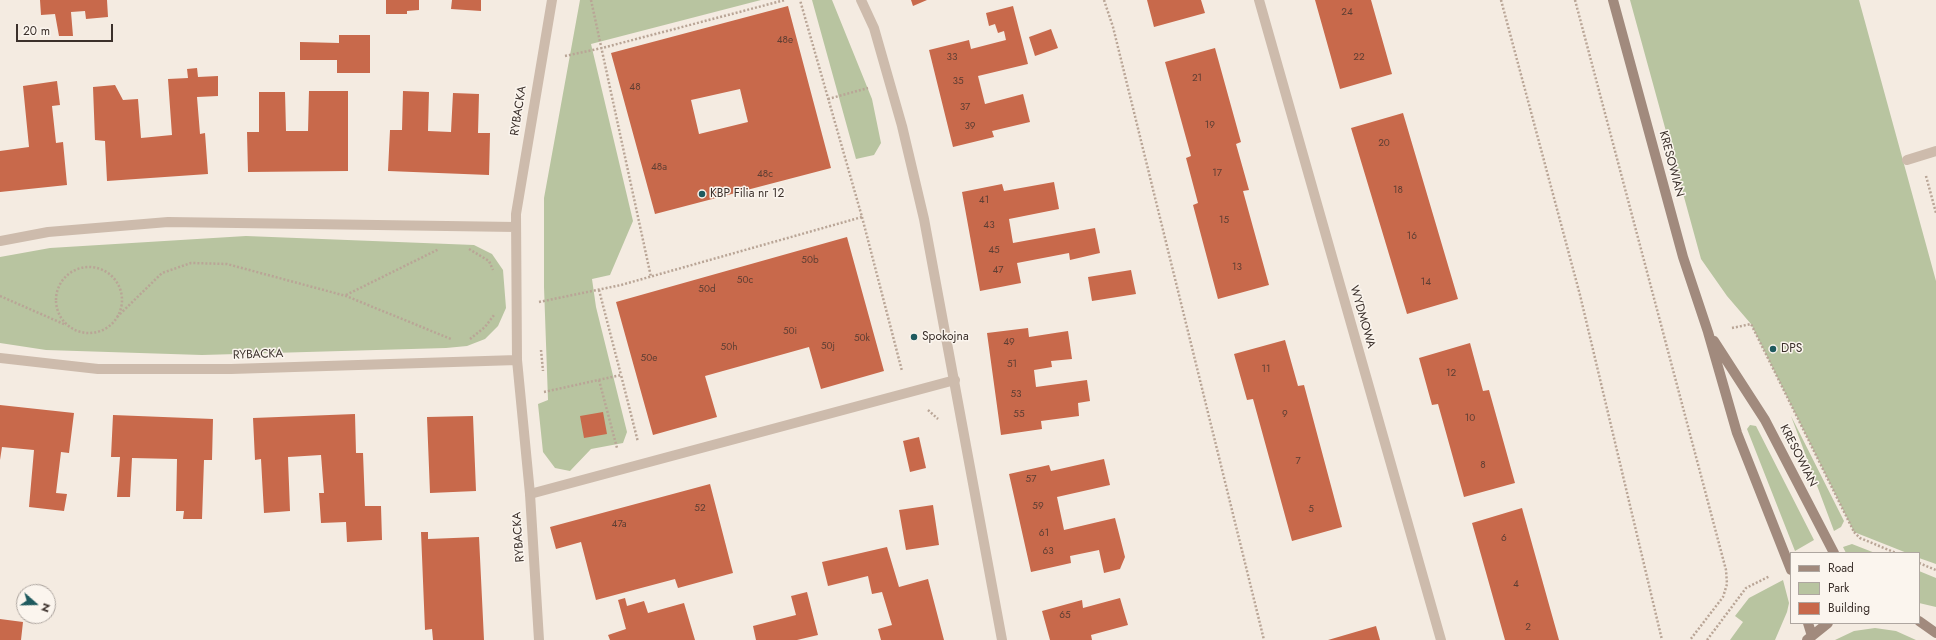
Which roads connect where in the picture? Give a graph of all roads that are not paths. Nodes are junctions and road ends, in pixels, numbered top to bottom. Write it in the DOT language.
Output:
graph roads {
  1 [pos="552,0"];
  2 [pos="861,0"];
  3 [pos="1258,0"];
  4 [pos="1613,0"];
  5 [pos="1936,151"];
  6 [pos="1907,160"];
  7 [pos="516,226"];
  8 [pos="0,241"];
  9 [pos="1708,332"];
  10 [pos="0,358"];
  11 [pos="517,360"];
  12 [pos="955,380"];
  13 [pos="530,494"];
  14 [pos="1833,552"];
  15 [pos="1790,567"];
  16 [pos="1920,622"];
  17 [pos="1808,624"];
  18 [pos="1827,624"];
  19 [pos="1934,629"];
  20 [pos="1810,638"];
  21 [pos="539,640"];
  22 [pos="1002,640"];
  23 [pos="1441,640"];
  1 -- 7 [label="street, RYBACKA"];
  2 -- 12 [label="street"];
  3 -- 23 [label="street, WYDMOWA"];
  4 -- 9 [label="main road, KRESOWIAN"];
  5 -- 6 [label="street"];
  7 -- 8 [label="street"];
  7 -- 11 [label="street, RYBACKA"];
  9 -- 14 [label="main road, KRESOWIAN"];
  9 -- 15 [label="main road, KRESOWIAN"];
  10 -- 11 [label="street, RYBACKA"];
  11 -- 13 [label="street, RYBACKA"];
  12 -- 13 [label="street"];
  12 -- 22 [label="street"];
  13 -- 21 [label="street, RYBACKA"];
  16 -- 19 [label="main road"];
  17 -- 20 [label="main road"];
  18 -- 20 [label="main road"];
}
